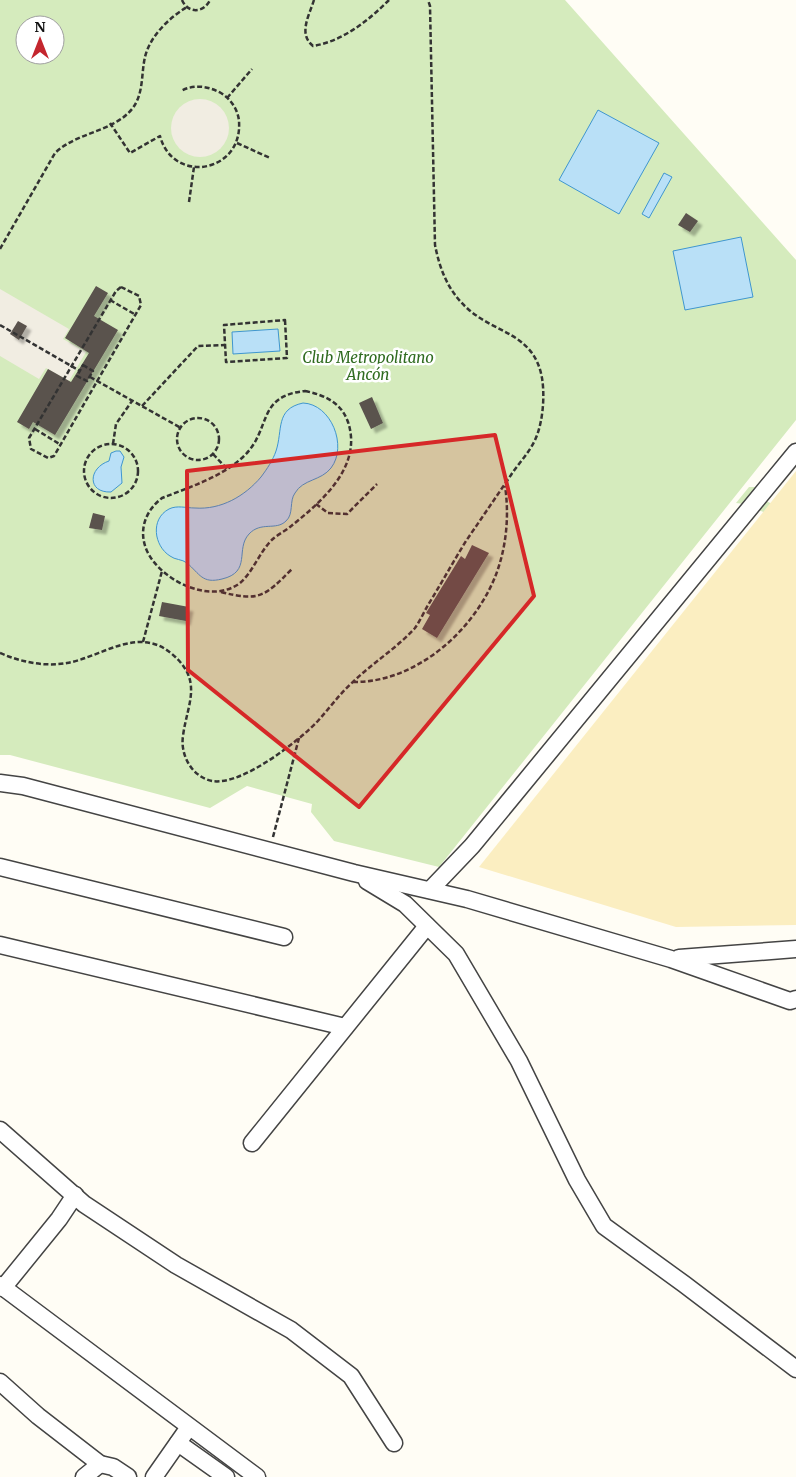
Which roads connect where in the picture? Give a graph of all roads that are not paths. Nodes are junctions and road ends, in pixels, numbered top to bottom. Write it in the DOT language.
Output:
graph roads {
  1 [pos="796,452"];
  2 [pos="0,784"];
  3 [pos="0,866"];
  4 [pos="354,873"];
  5 [pos="430,890"];
  6 [pos="427,926"];
  7 [pos="284,937"];
  8 [pos="0,945"];
  9 [pos="796,949"];
  10 [pos="671,959"];
  11 [pos="794,1002"];
  12 [pos="345,1027"];
  13 [pos="0,1130"];
  14 [pos="252,1143"];
  15 [pos="74,1195"];
  16 [pos="2,1286"];
  17 [pos="796,1369"];
  18 [pos="0,1382"];
  19 [pos="189,1427"];
  20 [pos="178,1443"];
  21 [pos="394,1443"];
  22 [pos="100,1464"];
  23 [pos="84,1477"];
  24 [pos="128,1477"];
  25 [pos="154,1477"];
  26 [pos="226,1477"];
  27 [pos="257,1477"];
  1 -- 5 [label="street"];
  2 -- 4 [label="street"];
  3 -- 7 [label="street"];
  4 -- 5 [label="street"];
  4 -- 6 [label="street"];
  5 -- 10 [label="street"];
  6 -- 12 [label="street"];
  6 -- 17 [label="street"];
  8 -- 12 [label="street"];
  9 -- 10 [label="street"];
  10 -- 11 [label="street"];
  12 -- 14 [label="street"];
  13 -- 15 [label="street"];
  15 -- 16 [label="street"];
  15 -- 21 [label="street"];
  16 -- 19 [label="street"];
  18 -- 22 [label="street"];
  19 -- 20 [label="street"];
  19 -- 27 [label="street"];
  20 -- 25 [label="street"];
  20 -- 26 [label="street"];
  22 -- 23 [label="street"];
  22 -- 24 [label="street"];
}
